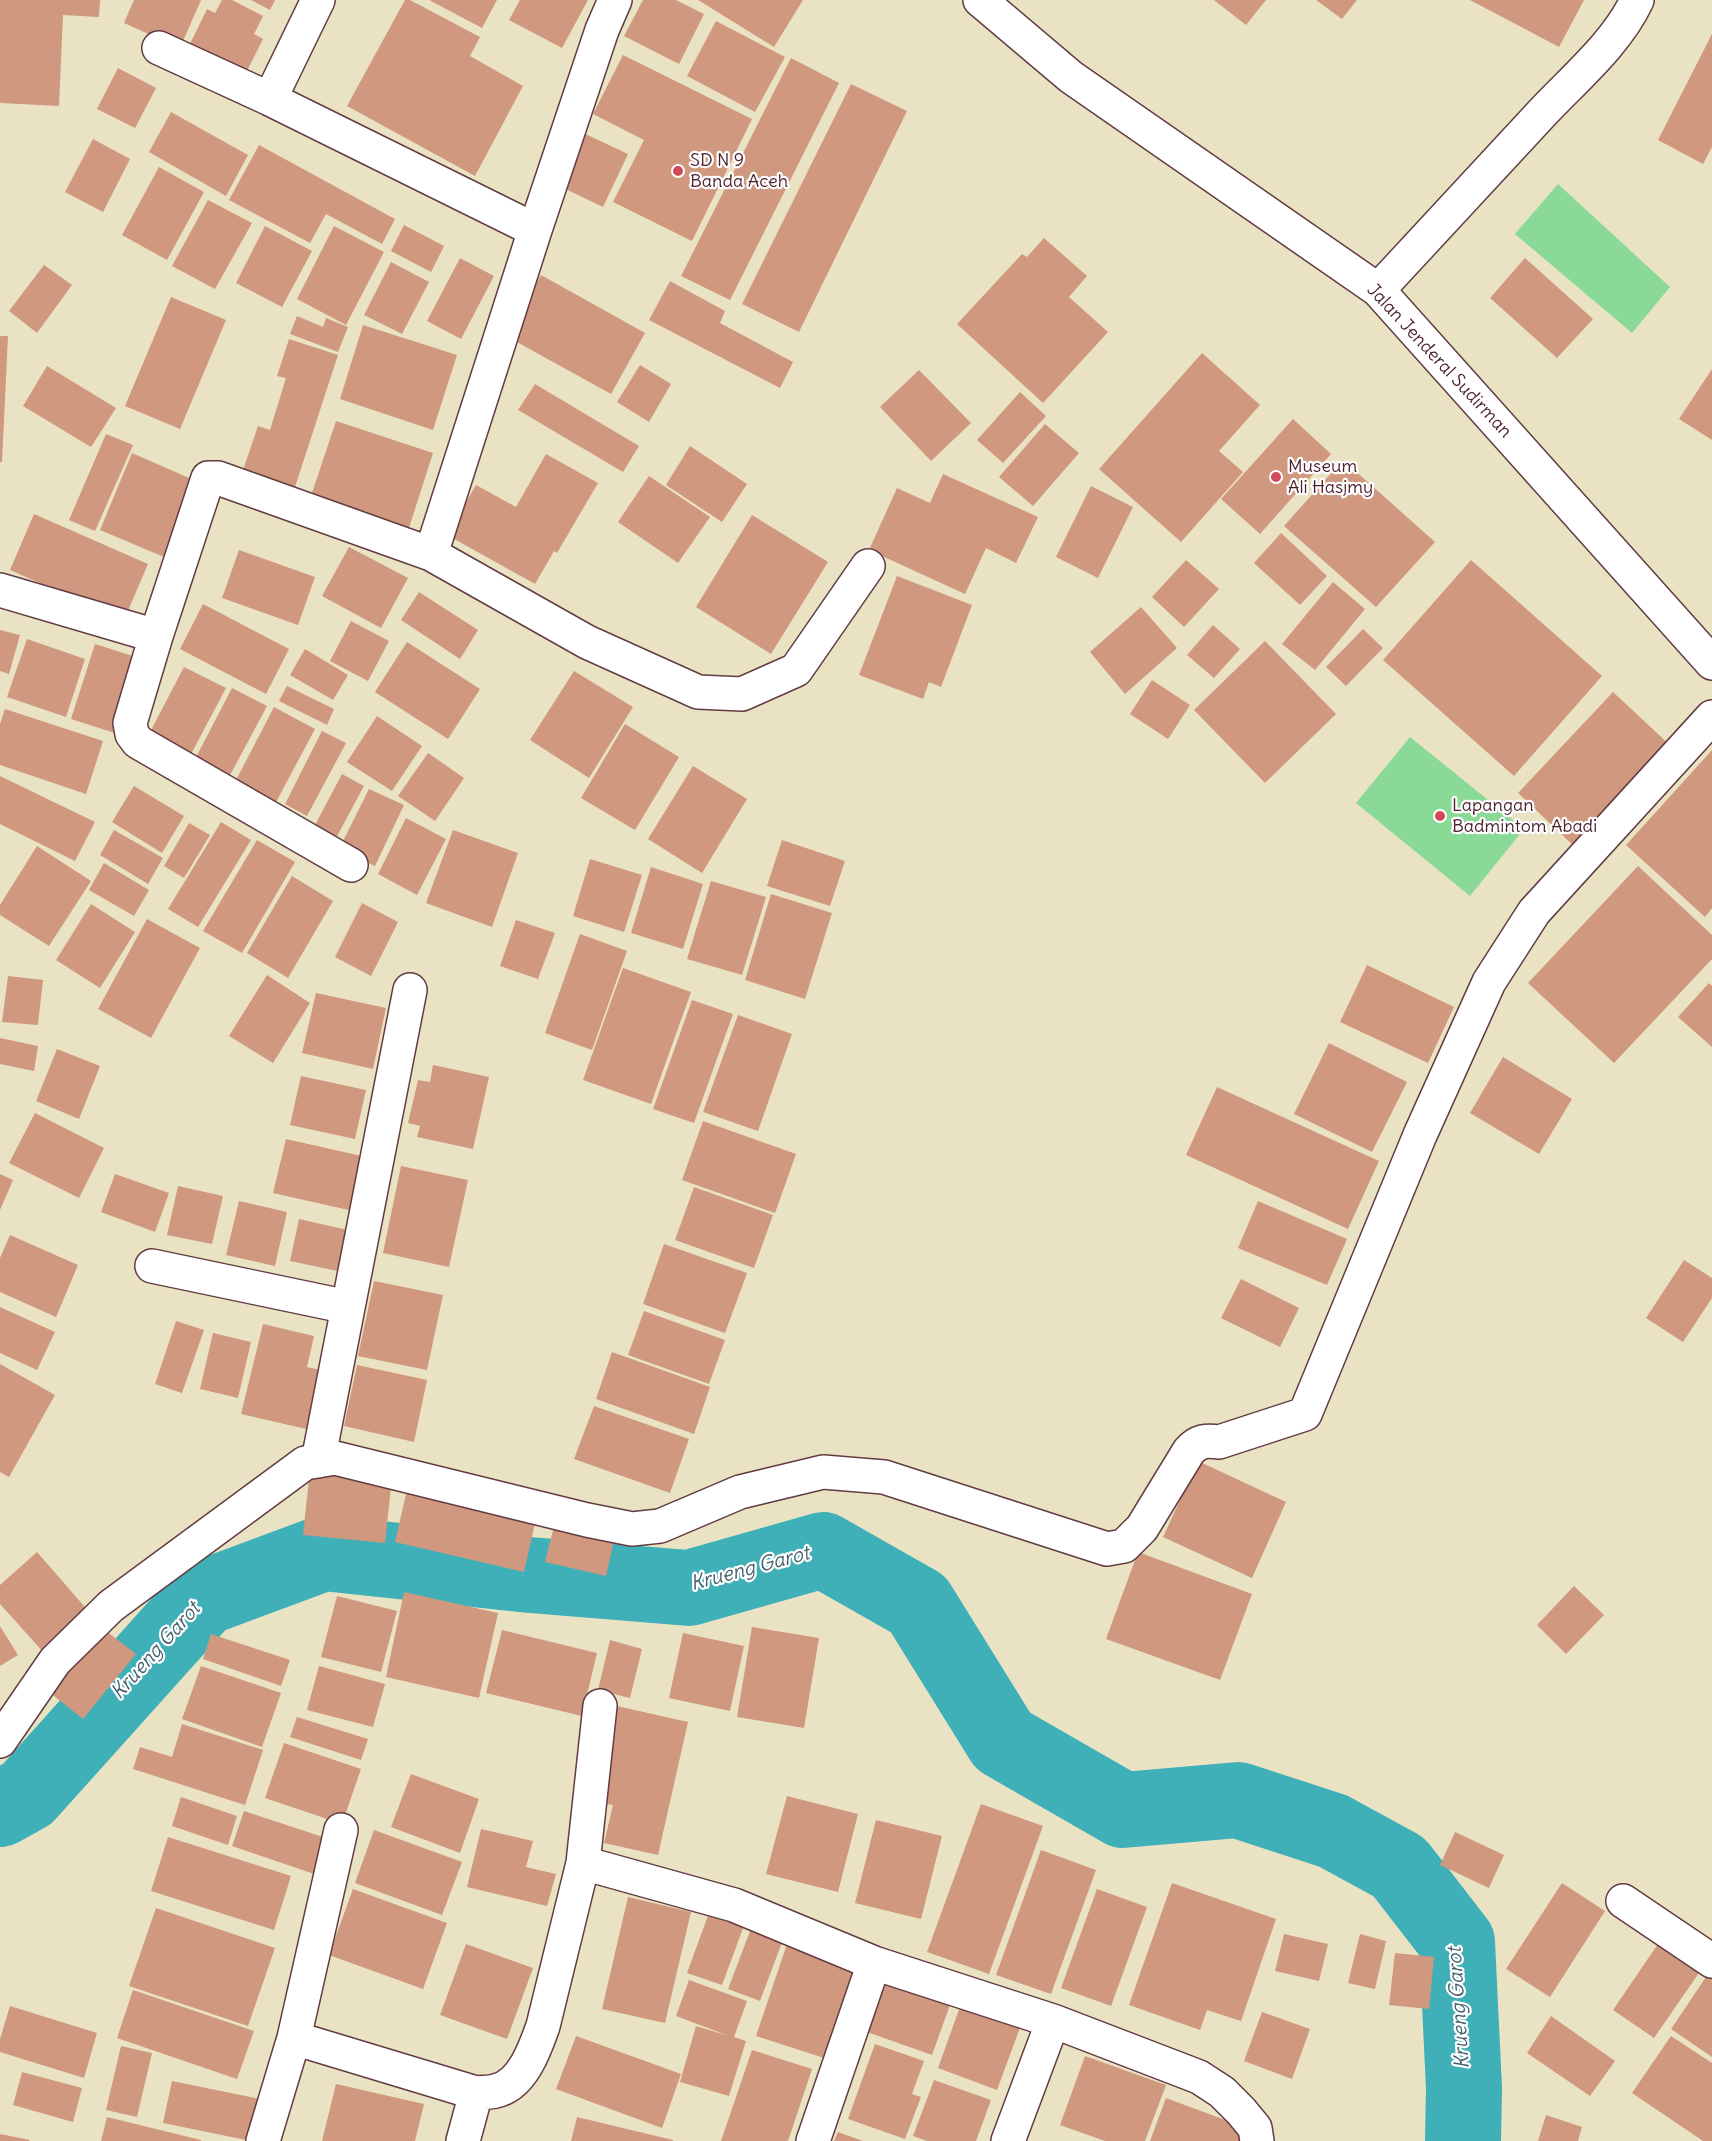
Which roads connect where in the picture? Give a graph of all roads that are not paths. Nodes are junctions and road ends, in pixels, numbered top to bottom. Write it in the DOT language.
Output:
graph roads {
  1 [pos="318,0"];
  2 [pos="615,0"];
  3 [pos="980,0"];
  4 [pos="1637,0"];
  5 [pos="159,48"];
  6 [pos="270,99"];
  7 [pos="535,230"];
  8 [pos="1378,290"];
  9 [pos="431,554"];
  10 [pos="868,566"];
  11 [pos="0,590"];
  12 [pos="156,636"];
  13 [pos="1712,663"];
  14 [pos="1712,717"];
  15 [pos="351,865"];
  16 [pos="410,990"];
  17 [pos="152,1266"];
  18 [pos="348,1307"];
  19 [pos="318,1461"];
  20 [pos="600,1706"];
  21 [pos="0,1741"];
  22 [pos="341,1830"];
  23 [pos="583,1863"];
  24 [pos="1623,1901"];
  25 [pos="1712,1961"];
  26 [pos="874,1963"];
  27 [pos="1053,2021"];
  28 [pos="294,2038"];
  29 [pos="476,2093"];
  30 [pos="263,2141"];
  31 [pos="463,2141"];
  32 [pos="813,2141"];
  33 [pos="1008,2141"];
  34 [pos="1257,2141"];
  1 -- 6 [label="street"];
  2 -- 7 [label="street"];
  3 -- 8 [label="street, Jalan Jenderal Sudirman"];
  4 -- 8 [label="street"];
  5 -- 6 [label="street"];
  6 -- 7 [label="street"];
  7 -- 9 [label="street"];
  8 -- 13 [label="street, Jalan Jenderal Sudirman"];
  9 -- 10 [label="street"];
  9 -- 12 [label="street"];
  11 -- 12 [label="street"];
  12 -- 15 [label="street"];
  14 -- 19 [label="street"];
  16 -- 18 [label="street"];
  17 -- 18 [label="street"];
  18 -- 19 [label="street"];
  19 -- 21 [label="street"];
  20 -- 23 [label="street"];
  22 -- 28 [label="street"];
  23 -- 26 [label="street"];
  23 -- 29 [label="street"];
  24 -- 25 [label="street"];
  26 -- 27 [label="street"];
  26 -- 32 [label="street"];
  27 -- 33 [label="street"];
  27 -- 34 [label="street"];
  28 -- 29 [label="street"];
  28 -- 30 [label="street"];
  29 -- 31 [label="street"];
}
